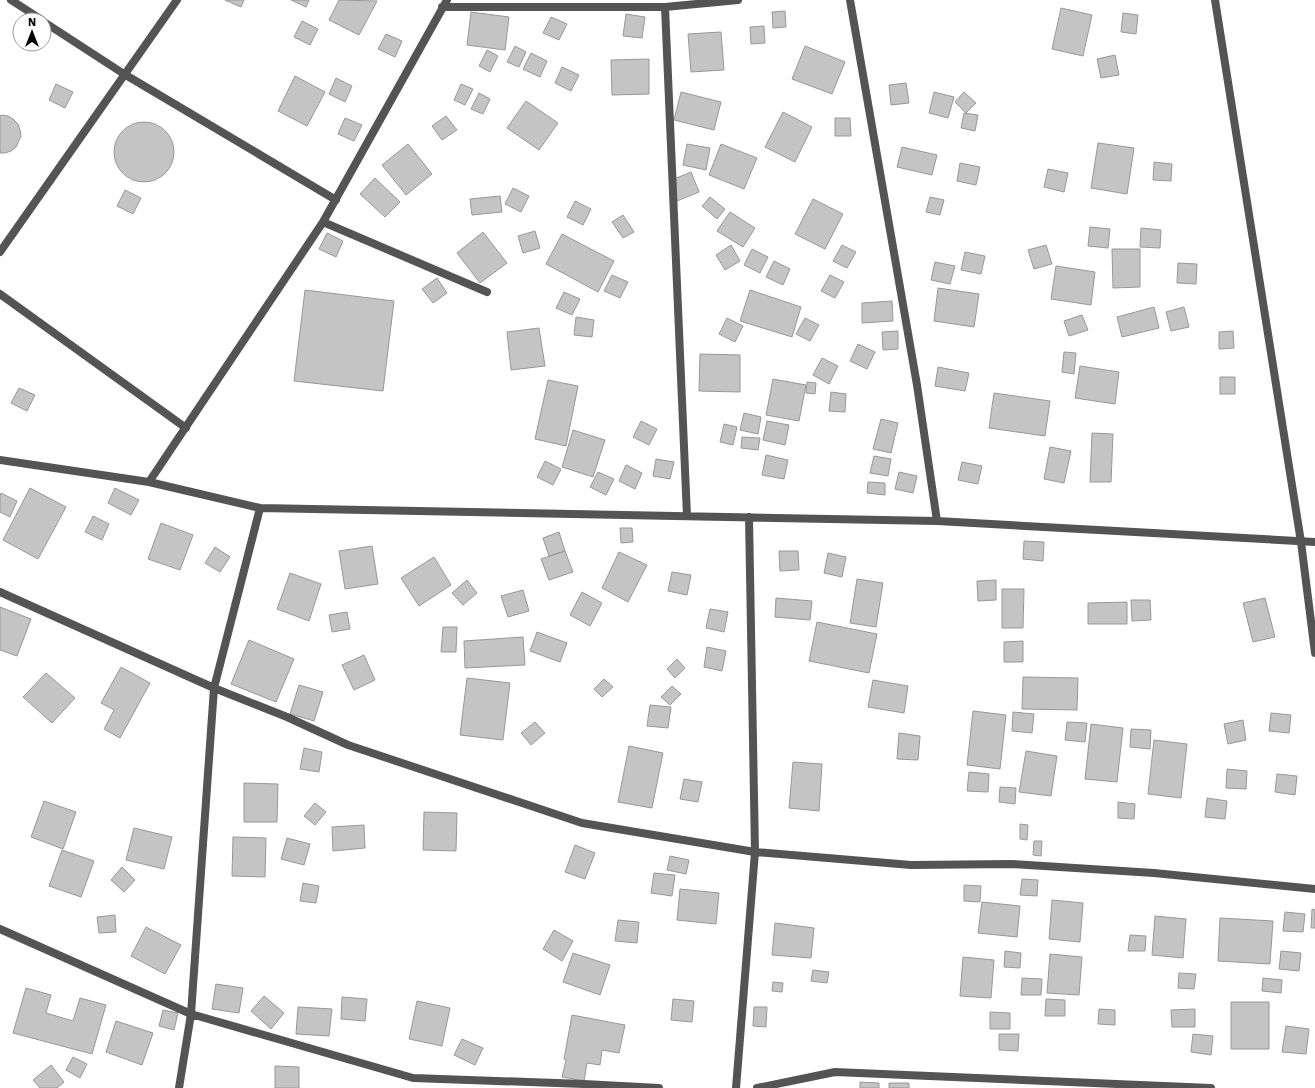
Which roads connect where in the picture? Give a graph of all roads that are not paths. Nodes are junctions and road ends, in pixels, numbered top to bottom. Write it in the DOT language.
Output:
graph roads {
  1 [pos="11,0"];
  2 [pos="177,0"];
  3 [pos="738,0"];
  4 [pos="850,0"];
  5 [pos="1215,0"];
  6 [pos="445,3"];
  7 [pos="665,7"];
  8 [pos="29,12"];
  9 [pos="52,27"];
  10 [pos="124,74"];
  11 [pos="336,200"];
  12 [pos="323,222"];
  13 [pos="0,252"];
  14 [pos="487,292"];
  15 [pos="0,294"];
  16 [pos="186,428"];
  17 [pos="0,460"];
  18 [pos="149,482"];
  19 [pos="260,508"];
  20 [pos="687,516"];
  21 [pos="749,517"];
  22 [pos="938,521"];
  23 [pos="1301,542"];
  24 [pos="1315,542"];
  25 [pos="0,592"];
  26 [pos="1315,653"];
  27 [pos="214,688"];
  28 [pos="755,852"];
  29 [pos="1315,890"];
  30 [pos="0,929"];
  31 [pos="191,1014"];
  32 [pos="179,1088"];
  33 [pos="659,1088"];
  34 [pos="736,1088"];
  35 [pos="757,1088"];
  36 [pos="1211,1088"];
  1 -- 8 [label="street"];
  2 -- 10 [label="street"];
  3 -- 7 [label="street"];
  4 -- 22 [label="street"];
  5 -- 23 [label="street"];
  6 -- 7 [label="street"];
  6 -- 11 [label="street"];
  7 -- 20 [label="street"];
  9 -- 10 [label="street"];
  10 -- 11 [label="street"];
  10 -- 13 [label="street"];
  11 -- 12 [label="street"];
  12 -- 14 [label="street"];
  12 -- 16 [label="street"];
  15 -- 16 [label="street"];
  16 -- 18 [label="street"];
  17 -- 18 [label="street"];
  18 -- 19 [label="street"];
  19 -- 20 [label="street"];
  19 -- 27 [label="street"];
  20 -- 21 [label="street"];
  21 -- 22 [label="street"];
  21 -- 28 [label="street"];
  22 -- 23 [label="street"];
  23 -- 24 [label="street"];
  23 -- 26 [label="street"];
  25 -- 27 [label="street"];
  27 -- 28 [label="street"];
  27 -- 31 [label="street"];
  28 -- 29 [label="street"];
  28 -- 34 [label="street"];
  30 -- 31 [label="street"];
  31 -- 32 [label="street"];
  31 -- 33 [label="street"];
  35 -- 36 [label="street"];
}
